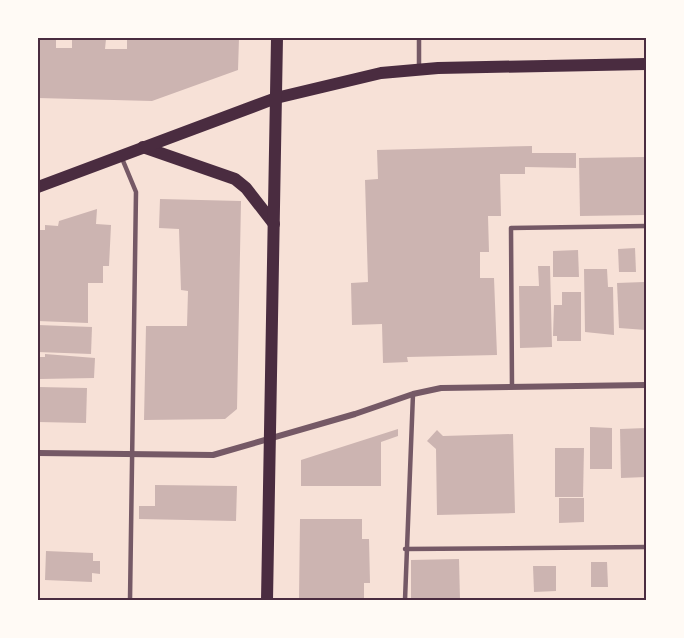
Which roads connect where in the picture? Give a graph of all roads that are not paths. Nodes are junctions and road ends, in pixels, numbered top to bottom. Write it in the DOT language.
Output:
graph roads {
  1 [pos="277,38"];
  2 [pos="419,38"];
  3 [pos="646,64"];
  4 [pos="419,69"];
  5 [pos="276,98"];
  6 [pos="143,147"];
  7 [pos="121,156"];
  8 [pos="38,187"];
  9 [pos="274,224"];
  10 [pos="646,226"];
  11 [pos="646,385"];
  12 [pos="512,387"];
  13 [pos="413,394"];
  14 [pos="269,439"];
  15 [pos="38,453"];
  16 [pos="133,454"];
  17 [pos="646,547"];
  18 [pos="405,549"];
  19 [pos="130,600"];
  20 [pos="267,600"];
  21 [pos="405,600"];
  1 -- 5 [label="main road"];
  2 -- 4 [label="lane"];
  3 -- 4 [label="main road"];
  4 -- 5 [label="main road"];
  5 -- 6 [label="main road"];
  5 -- 9 [label="main road"];
  6 -- 7 [label="main road"];
  6 -- 9 [label="main road"];
  7 -- 8 [label="main road"];
  7 -- 16 [label="lane"];
  9 -- 14 [label="main road"];
  10 -- 12 [label="lane"];
  11 -- 12 [label="street"];
  12 -- 13 [label="street"];
  13 -- 14 [label="street"];
  13 -- 18 [label="lane"];
  14 -- 16 [label="street"];
  14 -- 20 [label="main road"];
  15 -- 16 [label="street"];
  16 -- 19 [label="lane"];
  17 -- 18 [label="lane"];
  18 -- 21 [label="lane"];
}
